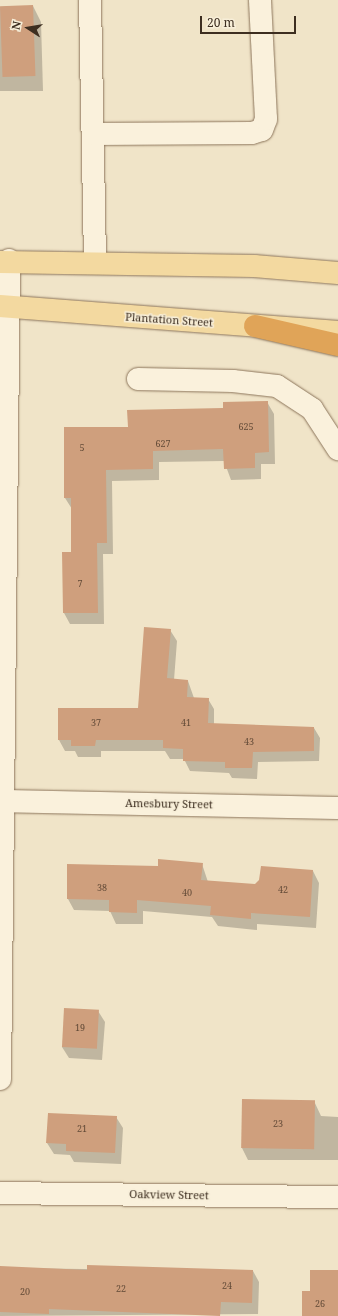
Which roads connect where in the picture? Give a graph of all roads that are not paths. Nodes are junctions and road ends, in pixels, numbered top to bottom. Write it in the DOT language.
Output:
graph roads {
  1 [pos="90,0"];
  2 [pos="260,0"];
  3 [pos="93,134"];
  4 [pos="4,261"];
  5 [pos="95,262"];
  6 [pos="338,273"];
  7 [pos="3,307"];
  8 [pos="255,326"];
  9 [pos="338,332"];
  10 [pos="338,345"];
  11 [pos="138,379"];
  12 [pos="338,449"];
  13 [pos="1,801"];
  14 [pos="338,808"];
  15 [pos="0,1079"];
  16 [pos="0,1193"];
  17 [pos="338,1197"];
  1 -- 3 [label="street"];
  2 -- 3 [label="street"];
  3 -- 5 [label="street"];
  4 -- 5 [label="main road"];
  4 -- 7 [label="street"];
  5 -- 6 [label="main road"];
  7 -- 8 [label="main road, Plantation Street"];
  7 -- 13 [label="street"];
  8 -- 9 [label="main road, Plantation Street"];
  8 -- 10 [label="highway"];
  11 -- 12 [label="street"];
  13 -- 14 [label="street, Amesbury Street"];
  13 -- 15 [label="street"];
  16 -- 17 [label="street, Oakview Street"];
}
